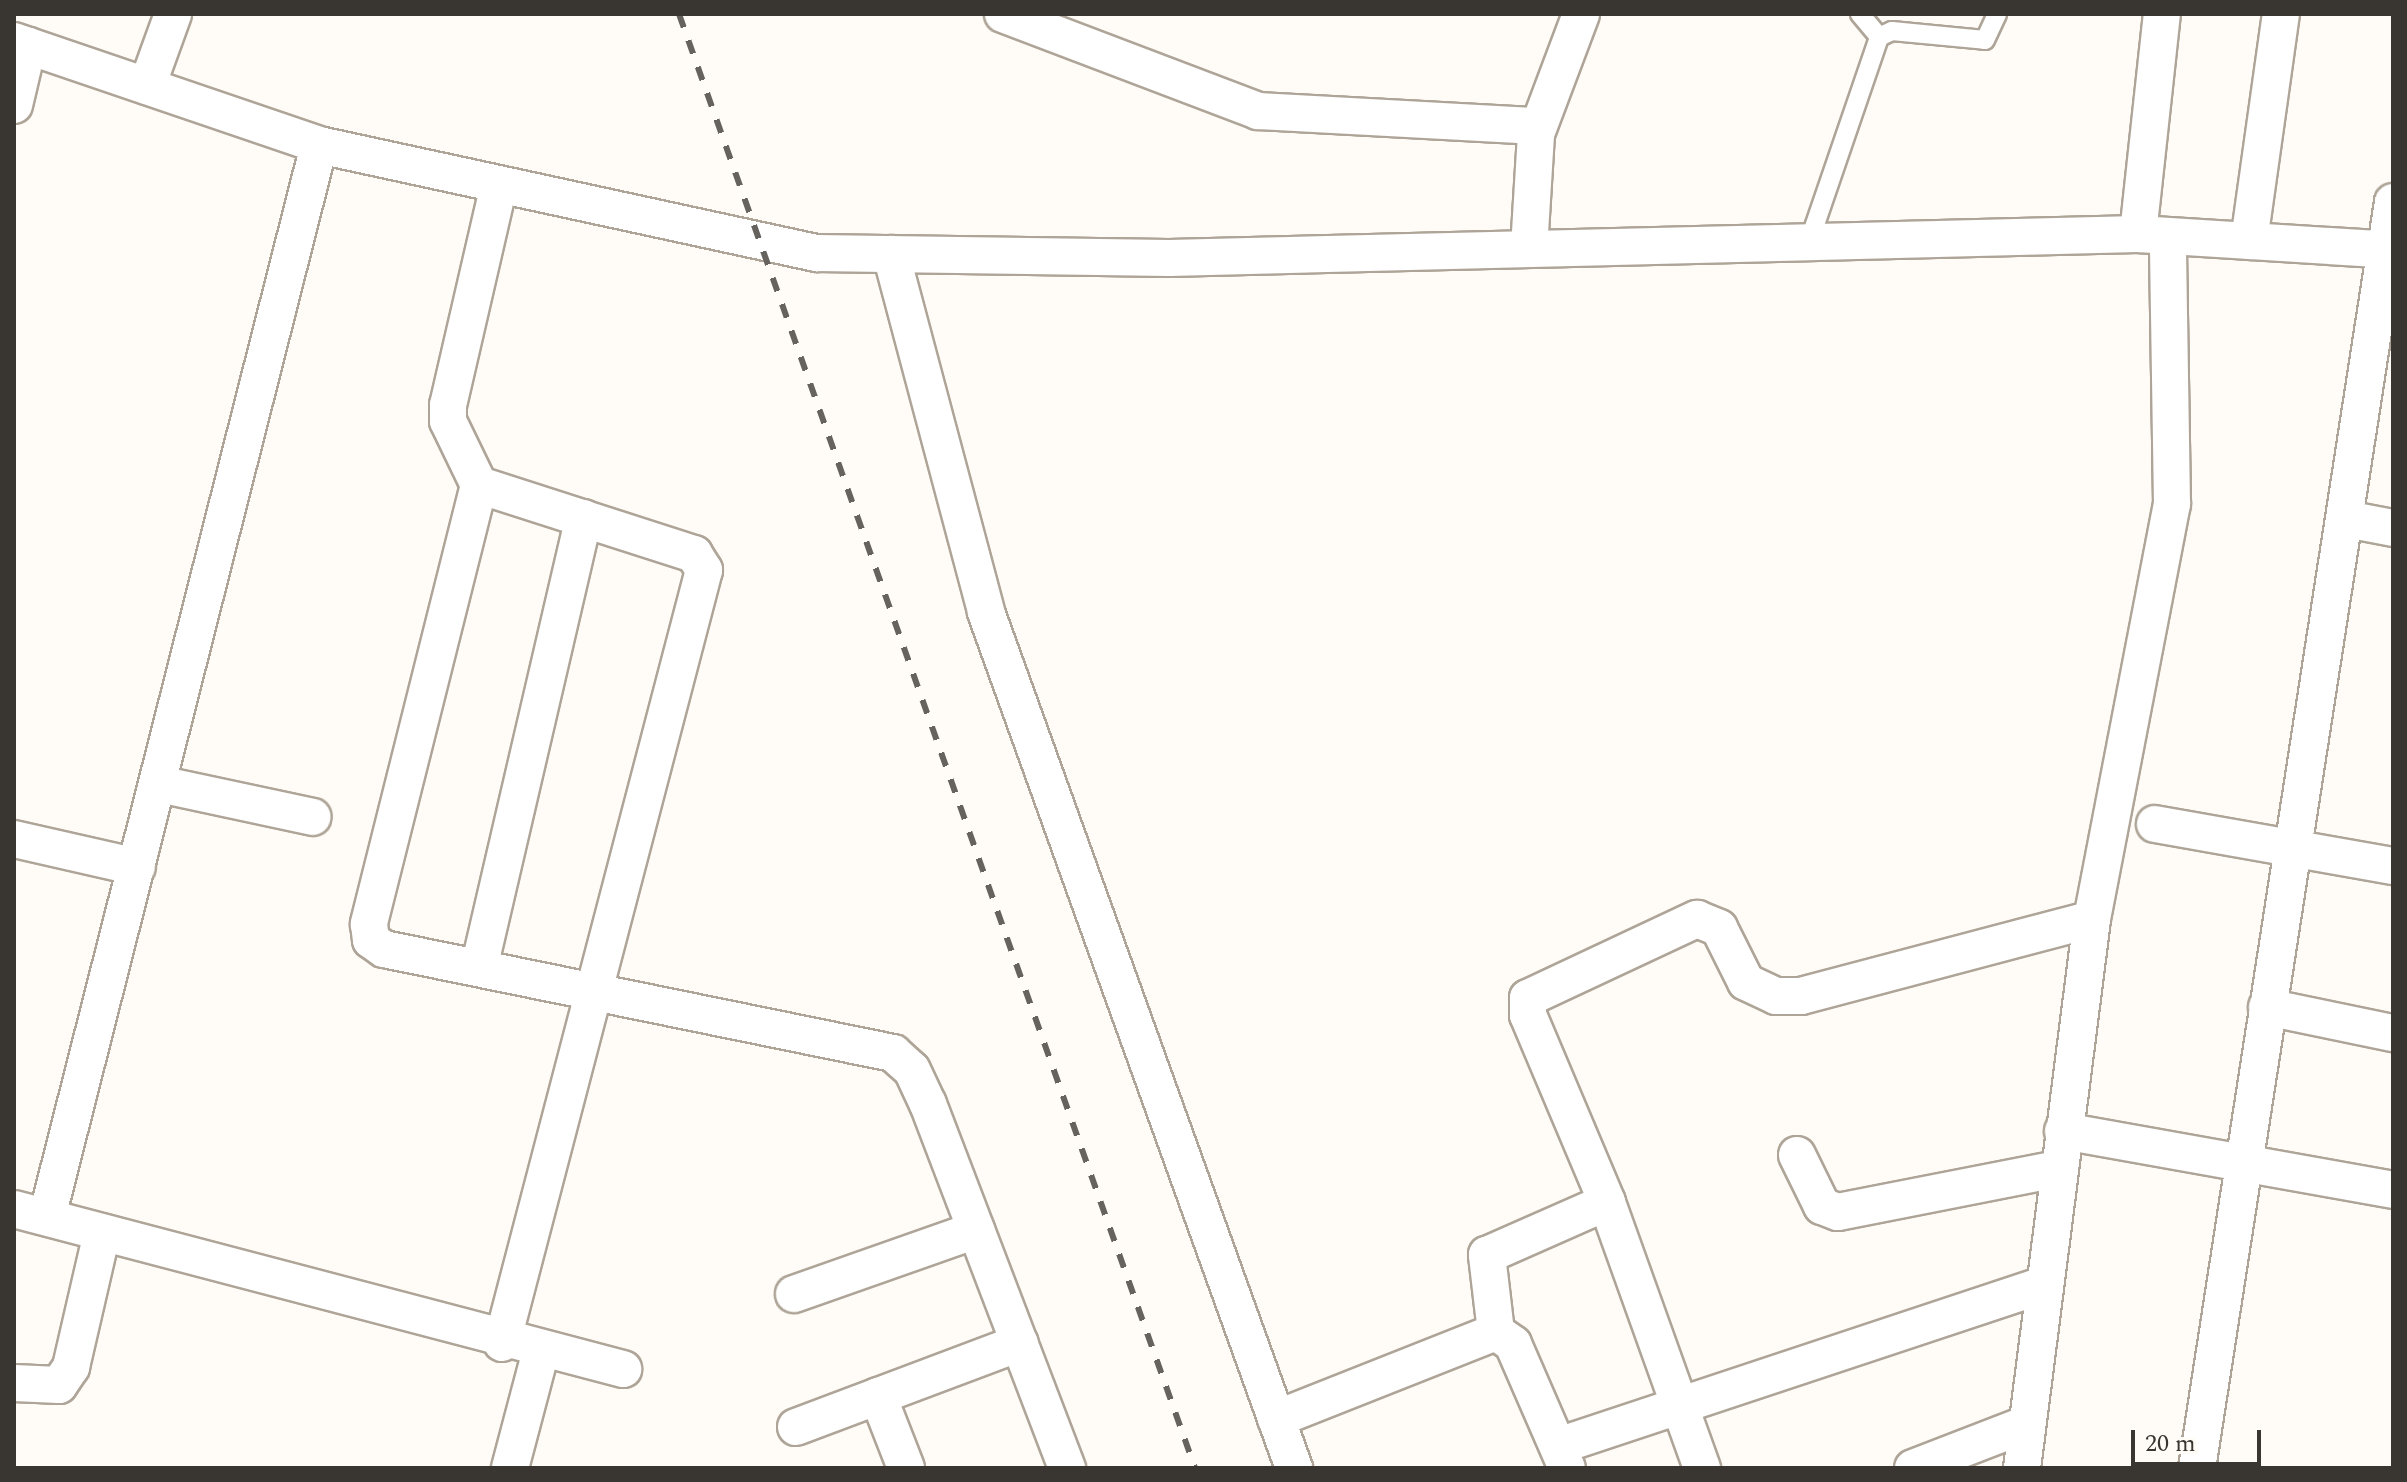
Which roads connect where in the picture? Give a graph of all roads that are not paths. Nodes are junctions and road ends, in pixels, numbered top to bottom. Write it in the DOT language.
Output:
graph roads {
  1 [pos="173,14"];
  2 [pos="1003,14"];
  3 [pos="1581,14"];
  4 [pos="1860,14"];
  5 [pos="1997,14"];
  6 [pos="2162,14"];
  7 [pos="2281,14"];
  8 [pos="1879,37"];
  9 [pos="21,43"];
  10 [pos="147,86"];
  11 [pos="14,105"];
  12 [pos="1538,126"];
  13 [pos="319,145"];
  14 [pos="498,189"];
  15 [pos="2393,202"];
  16 [pos="2153,236"];
  17 [pos="2249,241"];
  18 [pos="1809,242"];
  19 [pos="1529,249"];
  20 [pos="2390,249"];
  21 [pos="891,254"];
  22 [pos="479,485"];
  23 [pos="584,518"];
  24 [pos="2346,519"];
  25 [pos="2393,528"];
  26 [pos="159,784"];
  27 [pos="313,817"];
  28 [pos="2155,824"];
  29 [pos="14,839"];
  30 [pos="2299,849"];
  31 [pos="2393,866"];
  32 [pos="137,867"];
  33 [pos="2092,919"];
  34 [pos="479,968"];
  35 [pos="595,991"];
  36 [pos="2267,1007"];
  37 [pos="2393,1033"];
  38 [pos="2063,1131"];
  39 [pos="1797,1155"];
  40 [pos="2248,1164"];
  41 [pos="2058,1169"];
  42 [pos="2393,1190"];
  43 [pos="1607,1202"];
  44 [pos="30,1213"];
  45 [pos="976,1230"];
  46 [pos="102,1233"];
  47 [pos="2043,1285"];
  48 [pos="794,1294"];
  49 [pos="1496,1332"];
  50 [pos="502,1343"];
  51 [pos="1020,1343"];
  52 [pos="541,1351"];
  53 [pos="623,1369"];
  54 [pos="14,1383"];
  55 [pos="878,1396"];
  56 [pos="1682,1405"];
  57 [pos="1276,1419"];
  58 [pos="2027,1424"];
  59 [pos="796,1427"];
  60 [pos="1564,1456"];
  61 [pos="510,1468"];
  62 [pos="906,1468"];
  63 [pos="1067,1468"];
  64 [pos="1294,1468"];
  65 [pos="1702,1468"];
  66 [pos="1913,1468"];
  67 [pos="2022,1468"];
  68 [pos="2197,1468"];
  1 -- 10 [label="street"];
  2 -- 12 [label="street"];
  3 -- 12 [label="street"];
  4 -- 8 [label="lane"];
  5 -- 8 [label="lane"];
  6 -- 16 [label="street"];
  7 -- 17 [label="street"];
  8 -- 18 [label="lane"];
  9 -- 10 [label="street"];
  9 -- 11 [label="street"];
  10 -- 13 [label="street"];
  12 -- 19 [label="street"];
  13 -- 14 [label="street"];
  13 -- 26 [label="street"];
  14 -- 21 [label="street"];
  14 -- 22 [label="street"];
  15 -- 20 [label="street"];
  16 -- 17 [label="street"];
  16 -- 18 [label="street"];
  16 -- 33 [label="street"];
  17 -- 20 [label="street"];
  18 -- 19 [label="street"];
  19 -- 21 [label="street"];
  20 -- 24 [label="street"];
  21 -- 57 [label="street"];
  22 -- 23 [label="street"];
  22 -- 34 [label="street"];
  23 -- 34 [label="street"];
  23 -- 35 [label="street"];
  24 -- 25 [label="street"];
  24 -- 30 [label="street"];
  26 -- 27 [label="street"];
  26 -- 32 [label="street"];
  28 -- 30 [label="street"];
  29 -- 32 [label="street"];
  30 -- 31 [label="street"];
  30 -- 36 [label="street"];
  32 -- 44 [label="street"];
  33 -- 38 [label="street"];
  33 -- 43 [label="street"];
  34 -- 35 [label="street"];
  35 -- 45 [label="street"];
  35 -- 50 [label="street"];
  36 -- 37 [label="street"];
  36 -- 40 [label="street"];
  38 -- 40 [label="street"];
  38 -- 41 [label="street"];
  39 -- 41 [label="street"];
  40 -- 42 [label="street"];
  40 -- 68 [label="street"];
  41 -- 47 [label="street"];
  43 -- 49 [label="street"];
  43 -- 56 [label="street"];
  44 -- 46 [label="street"];
  45 -- 48 [label="street"];
  45 -- 51 [label="street"];
  46 -- 50 [label="street"];
  46 -- 54 [label="street"];
  47 -- 56 [label="street"];
  47 -- 58 [label="street"];
  49 -- 57 [label="street"];
  49 -- 60 [label="street"];
  50 -- 52 [label="street"];
  51 -- 55 [label="street"];
  51 -- 63 [label="street"];
  52 -- 53 [label="street"];
  52 -- 61 [label="street"];
  55 -- 59 [label="street"];
  55 -- 62 [label="street"];
  56 -- 60 [label="street"];
  56 -- 65 [label="street"];
  57 -- 64 [label="street"];
  58 -- 66 [label="street"];
  58 -- 67 [label="street"];
}
